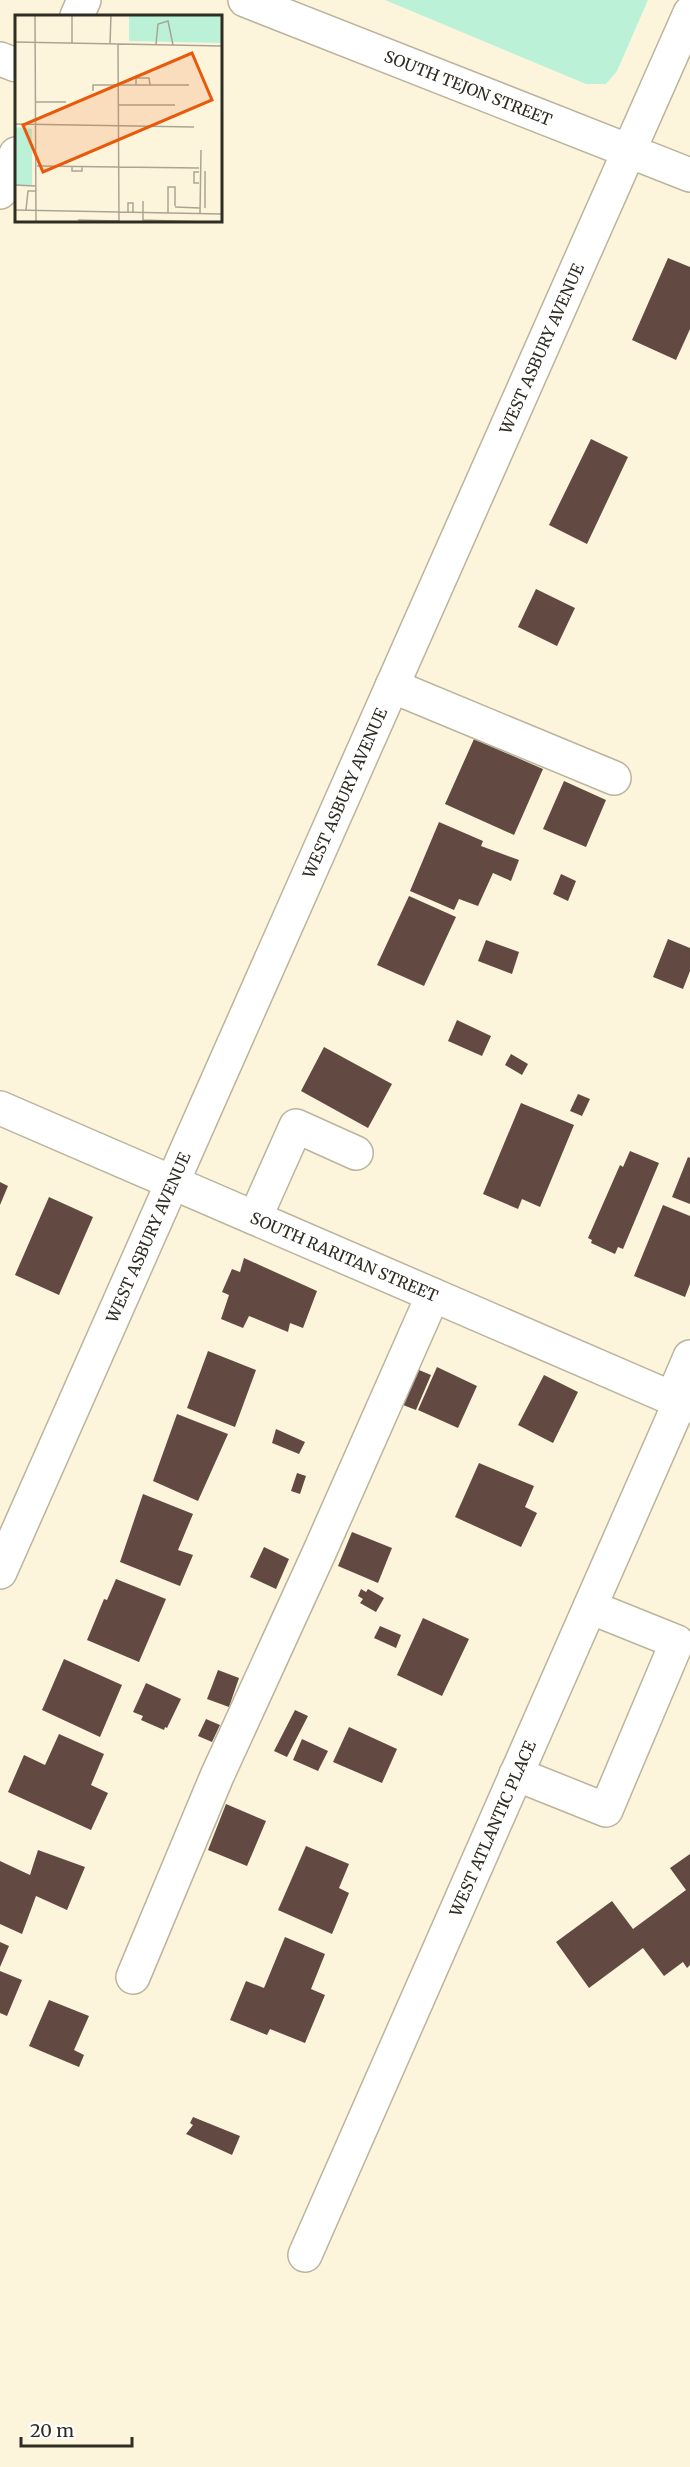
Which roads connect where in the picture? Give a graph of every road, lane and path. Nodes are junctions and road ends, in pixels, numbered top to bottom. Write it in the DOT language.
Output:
graph roads {
  1 [pos="84,0"];
  2 [pos="245,0"];
  3 [pos="690,13"];
  4 [pos="77,15"];
  5 [pos="0,59"];
  6 [pos="15,65"];
  7 [pos="629,150"];
  8 [pos="15,156"];
  9 [pos="690,175"];
  10 [pos="0,192"];
  11 [pos="392,686"];
  12 [pos="614,778"];
  13 [pos="0,1108"];
  14 [pos="356,1153"];
  15 [pos="172,1182"];
  16 [pos="255,1218"];
  17 [pos="433,1295"];
  18 [pos="690,1357"];
  19 [pos="681,1402"];
  20 [pos="0,1572"];
  21 [pos="590,1607"];
  22 [pos="516,1774"];
  23 [pos="134,1977"];
  24 [pos="305,2255"];
  1 -- 4 [label="street"];
  2 -- 7 [label="street, SOUTH TEJON STREET"];
  3 -- 7 [label="street, WEST ASBURY AVENUE"];
  5 -- 6 [label="street"];
  7 -- 9 [label="street, SOUTH TEJON STREET"];
  7 -- 11 [label="street, WEST ASBURY AVENUE"];
  8 -- 10 [label="street"];
  11 -- 12 [label="street"];
  11 -- 15 [label="street, WEST ASBURY AVENUE"];
  13 -- 15 [label="street, SOUTH RARITAN STREET"];
  14 -- 16 [label="street"];
  15 -- 16 [label="street, SOUTH RARITAN STREET"];
  15 -- 20 [label="street, WEST ASBURY AVENUE"];
  16 -- 17 [label="street, SOUTH RARITAN STREET"];
  17 -- 19 [label="street, SOUTH RARITAN STREET"];
  17 -- 23 [label="street"];
  18 -- 19 [label="street, WEST ATLANTIC PLACE"];
  19 -- 21 [label="street, WEST ATLANTIC PLACE"];
  21 -- 22 [label="street, WEST ATLANTIC PLACE"];
  21 -- 22 [label="street"];
  22 -- 24 [label="street, WEST ATLANTIC PLACE"];
}
